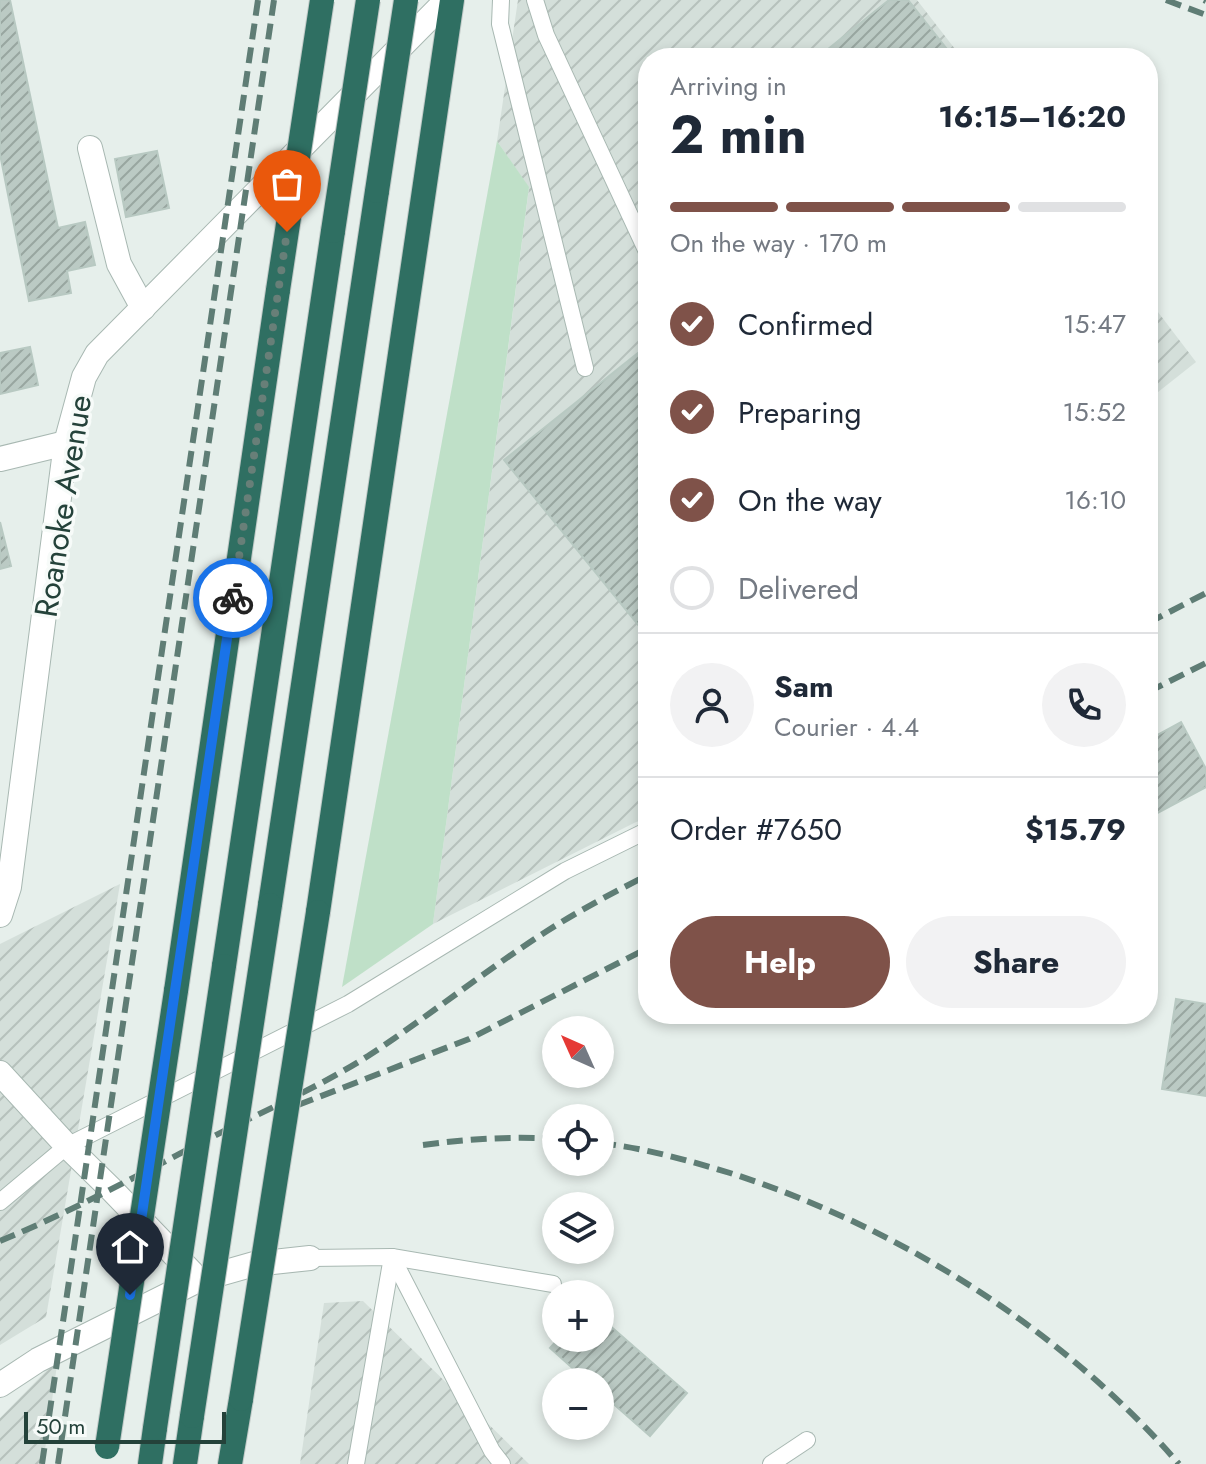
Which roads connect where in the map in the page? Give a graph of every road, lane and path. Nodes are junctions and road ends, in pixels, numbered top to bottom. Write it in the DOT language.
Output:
graph roads {
  1 [pos="322,0"];
  2 [pos="368,0"];
  3 [pos="406,0"];
  4 [pos="449,0"];
  5 [pos="501,0"];
  6 [pos="535,0"];
  7 [pos="90,148"];
  8 [pos="638,233"];
  9 [pos="143,308"];
  10 [pos="585,368"];
  11 [pos="66,443"];
  12 [pos="0,459"];
  13 [pos="638,835"];
  14 [pos="0,915"];
  15 [pos="0,1073"];
  16 [pos="67,1146"];
  17 [pos="0,1202"];
  18 [pos="392,1257"];
  19 [pos="310,1258"];
  20 [pos="198,1280"];
  21 [pos="542,1282"];
  22 [pos="0,1385"];
  23 [pos="807,1440"];
  24 [pos="106,1455"];
  25 [pos="150,1464"];
  26 [pos="185,1464"];
  27 [pos="230,1464"];
  28 [pos="356,1464"];
  29 [pos="502,1464"];
  30 [pos="771,1464"];
  1 -- 24 [label="highway, bridge"];
  2 -- 25 [label="highway, bridge"];
  3 -- 26 [label="highway, bridge"];
  4 -- 9 [label="street, Roanoke Avenue"];
  4 -- 27 [label="highway, bridge"];
  5 -- 10 [label="lane"];
  6 -- 8 [label="lane"];
  7 -- 9 [label="street"];
  9 -- 11 [label="street, Roanoke Avenue"];
  11 -- 12 [label="street"];
  11 -- 14 [label="street, Roanoke Avenue"];
  13 -- 16 [label="lane"];
  15 -- 16 [label="street"];
  16 -- 17 [label="lane"];
  16 -- 20 [label="street"];
  18 -- 19 [label="lane"];
  18 -- 21 [label="lane"];
  18 -- 28 [label="lane"];
  18 -- 29 [label="lane"];
  19 -- 20 [label="street"];
  20 -- 22 [label="street"];
  23 -- 30 [label="lane"];
}
